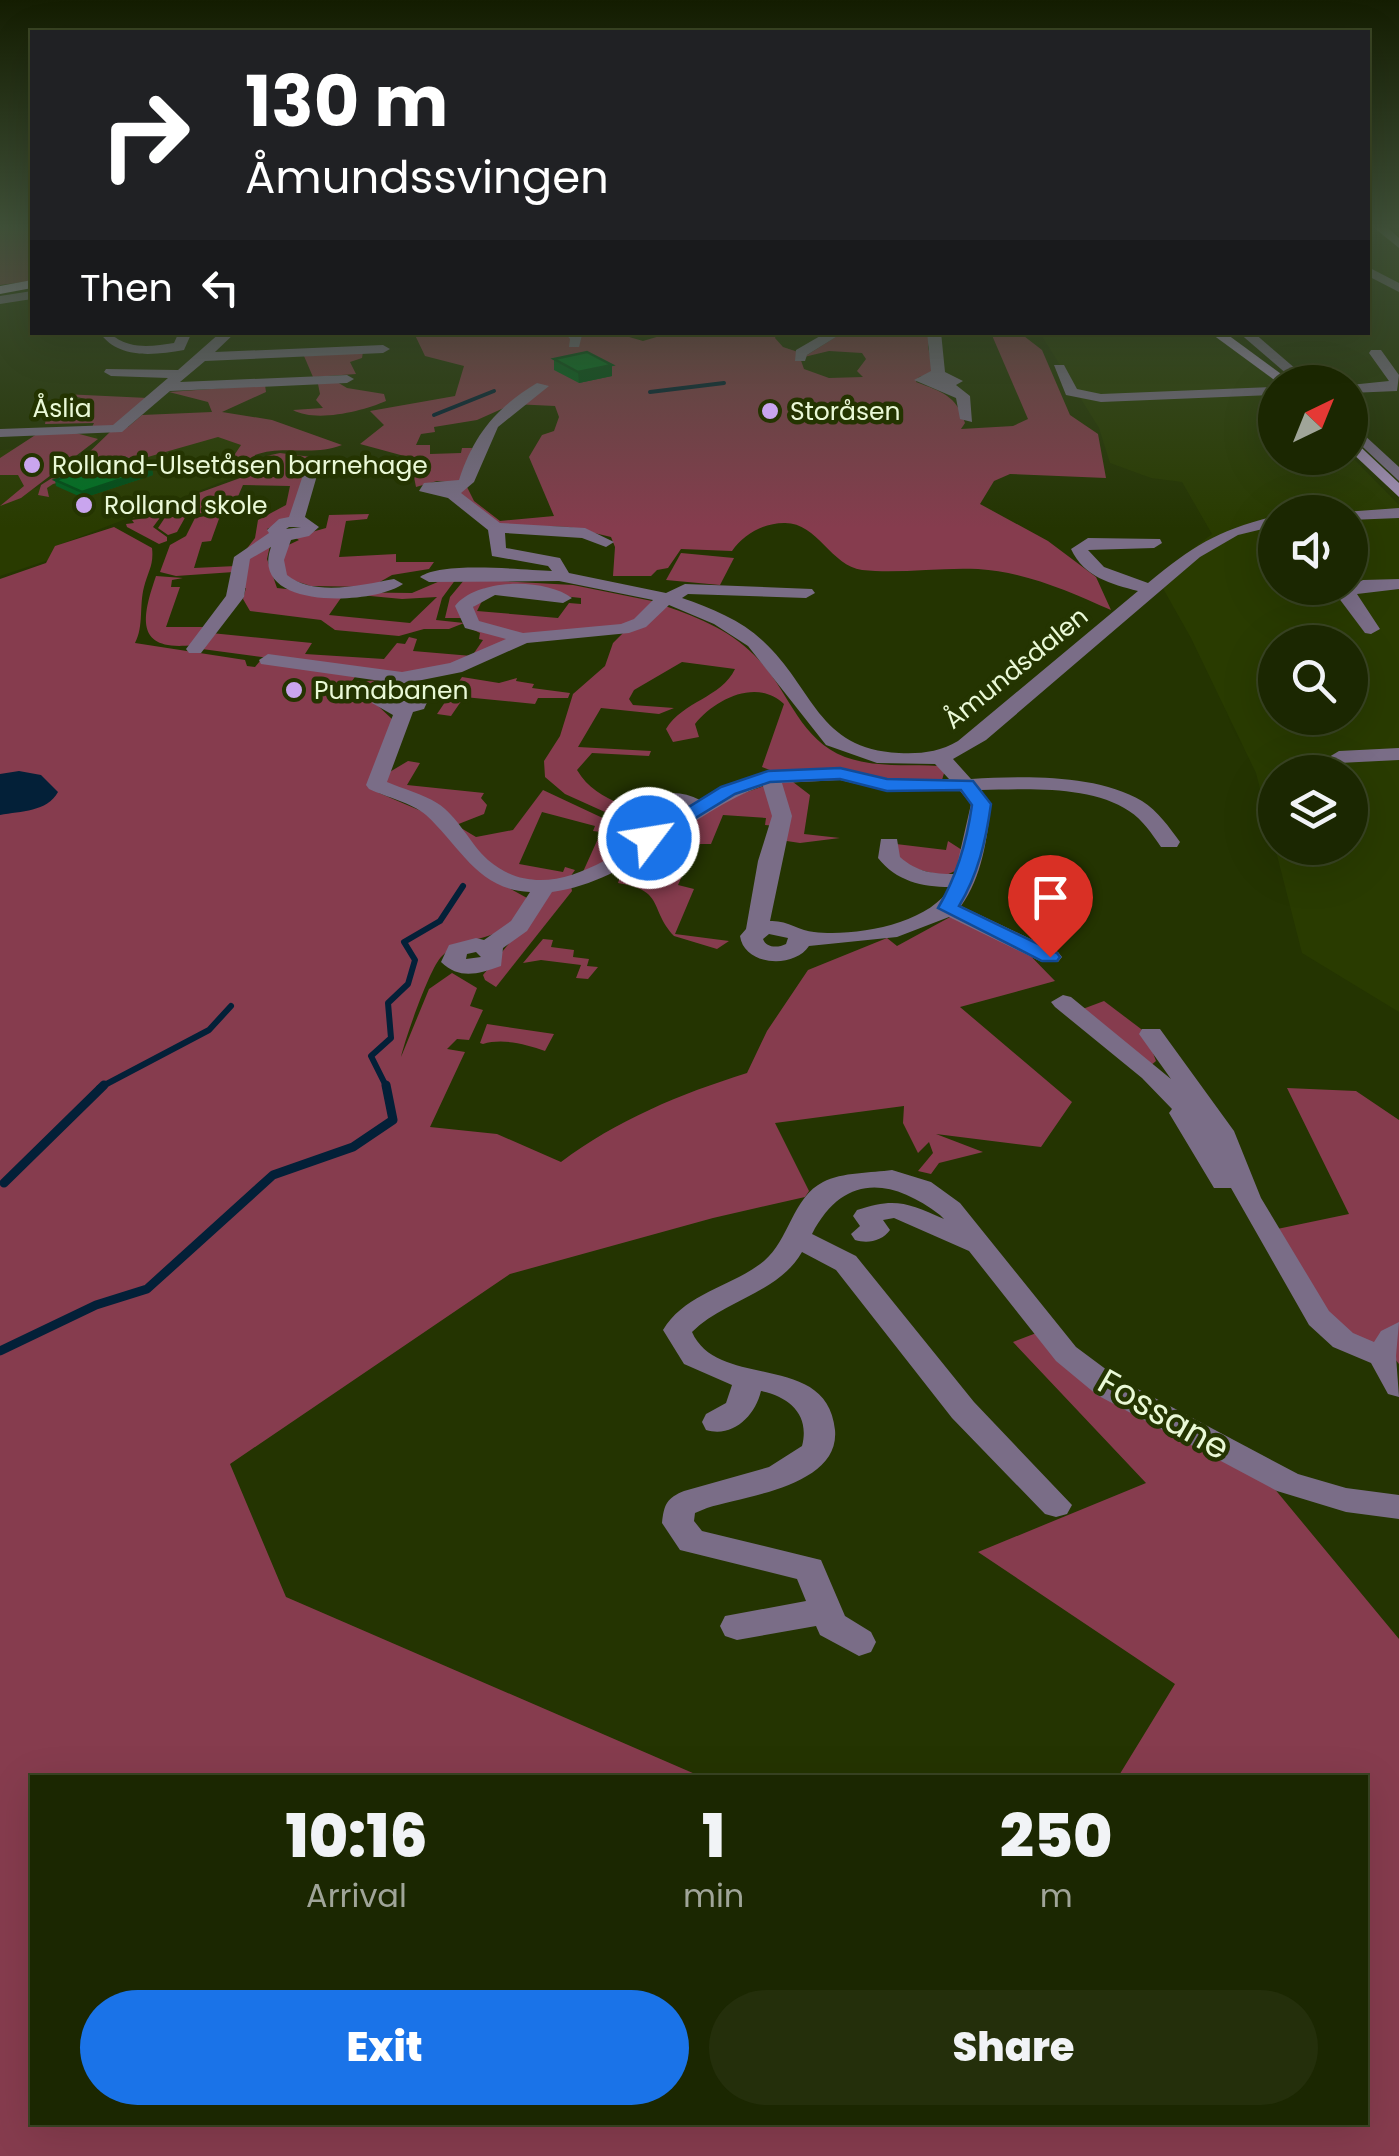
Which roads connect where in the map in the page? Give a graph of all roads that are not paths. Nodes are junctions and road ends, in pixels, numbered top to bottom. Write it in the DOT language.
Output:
graph roads {
  1 [pos="107,335"];
  2 [pos="185,335"];
  3 [pos="226,335"];
  4 [pos="834,335"];
  5 [pos="934,335"];
  6 [pos="1219,335"];
  7 [pos="1248,335"];
  8 [pos="383,349"];
  9 [pos="1376,353"];
  10 [pos="200,357"];
  11 [pos="800,358"];
  12 [pos="1261,365"];
  13 [pos="1284,365"];
  14 [pos="1059,368"];
  15 [pos="111,372"];
  16 [pos="181,374"];
  17 [pos="347,379"];
  18 [pos="167,386"];
  19 [pos="542,386"];
  20 [pos="1368,390"];
  21 [pos="1258,392"];
  22 [pos="1395,392"];
  23 [pos="967,419"];
  24 [pos="66,427"];
  25 [pos="0,429"];
  26 [pos="1368,445"];
  27 [pos="1399,447"];
  28 [pos="1371,448"];
  29 [pos="1368,460"];
  30 [pos="310,472"];
  31 [pos="1399,476"];
  32 [pos="1399,492"];
  33 [pos="1399,513"];
  34 [pos="1368,514"];
  35 [pos="1258,526"];
  36 [pos="496,528"];
  37 [pos="288,530"];
  38 [pos="606,542"];
  39 [pos="1154,543"];
  40 [pos="559,576"];
  41 [pos="1399,584"];
  42 [pos="1148,590"];
  43 [pos="806,593"];
  44 [pos="563,598"];
  45 [pos="1371,629"];
  46 [pos="523,638"];
  47 [pos="195,649"];
  48 [pos="268,660"];
  49 [pos="406,694"];
  50 [pos="1399,754"];
  51 [pos="1368,756"];
  52 [pos="940,757"];
  53 [pos="773,785"];
  54 [pos="966,785"];
  55 [pos="1169,842"];
  56 [pos="889,844"];
  57 [pos="962,880"];
  58 [pos="546,886"];
  59 [pos="948,908"];
  60 [pos="489,947"];
  61 [pos="1050,957"];
  62 [pos="1063,1002"];
  63 [pos="1150,1034"];
  64 [pos="1180,1103"];
  65 [pos="1228,1151"];
  66 [pos="1223,1182"];
  67 [pos="866,1234"];
  68 [pos="796,1238"];
  69 [pos="978,1245"];
  70 [pos="1390,1344"];
  71 [pos="748,1378"];
  72 [pos="1399,1386"];
  73 [pos="717,1422"];
  74 [pos="1056,1505"];
  75 [pos="1399,1506"];
  76 [pos="825,1610"];
  77 [pos="736,1626"];
  78 [pos="859,1642"];
  1 -- 2 [label="street"];
  3 -- 10 [label="street, Åslia"];
  4 -- 11 [label="street"];
  5 -- 23 [label="street"];
  6 -- 12 [label="street"];
  7 -- 13 [label="street"];
  8 -- 10 [label="street"];
  9 -- 22 [label="street"];
  10 -- 16 [label="street, Åslia"];
  14 -- 21 [label="street"];
  15 -- 16 [label="street, Åslia"];
  16 -- 18 [label="street, Åslia"];
  17 -- 18 [label="street"];
  18 -- 25 [label="street, Åslia"];
  19 -- 36 [label="street, Åmundsdalen"];
  20 -- 22 [label="street"];
  24 -- 25 [label="street"];
  26 -- 28 [label="street"];
  27 -- 28 [label="street"];
  28 -- 31 [label="street"];
  29 -- 32 [label="street"];
  30 -- 37 [label="street, Åmundsdalen"];
  33 -- 34 [label="street"];
  35 -- 42 [label="street, Åmundsdalen"];
  36 -- 38 [label="street"];
  36 -- 40 [label="street, Åmundsdalen"];
  37 -- 40 [label="street, Åmundsdalen"];
  37 -- 47 [label="street"];
  39 -- 42 [label="street, Åmundsdalen"];
  40 -- 52 [label="street, Åmundsdalen"];
  41 -- 45 [label="street"];
  42 -- 52 [label="street, Åmundsdalen"];
  43 -- 46 [label="street"];
  44 -- 46 [label="street"];
  46 -- 49 [label="street"];
  48 -- 49 [label="street"];
  49 -- 58 [label="street"];
  50 -- 51 [label="street"];
  52 -- 54 [label="street"];
  53 -- 59 [label="street"];
  54 -- 55 [label="street"];
  54 -- 57 [label="street"];
  54 -- 58 [label="street"];
  56 -- 57 [label="street"];
  57 -- 59 [label="street"];
  58 -- 60 [label="street"];
  59 -- 61 [label="street"];
  62 -- 64 [label="street"];
  63 -- 65 [label="street"];
  64 -- 65 [label="street"];
  64 -- 66 [label="street"];
  65 -- 70 [label="street"];
  67 -- 69 [label="street, Fossane"];
  68 -- 69 [label="street, Fossane"];
  68 -- 71 [label="street, Fossane"];
  68 -- 74 [label="street"];
  69 -- 75 [label="street, Fossane"];
  70 -- 72 [label="street"];
  71 -- 73 [label="street"];
  71 -- 76 [label="street, Fossane"];
  76 -- 77 [label="street"];
  76 -- 78 [label="street, Fossane"];
}
